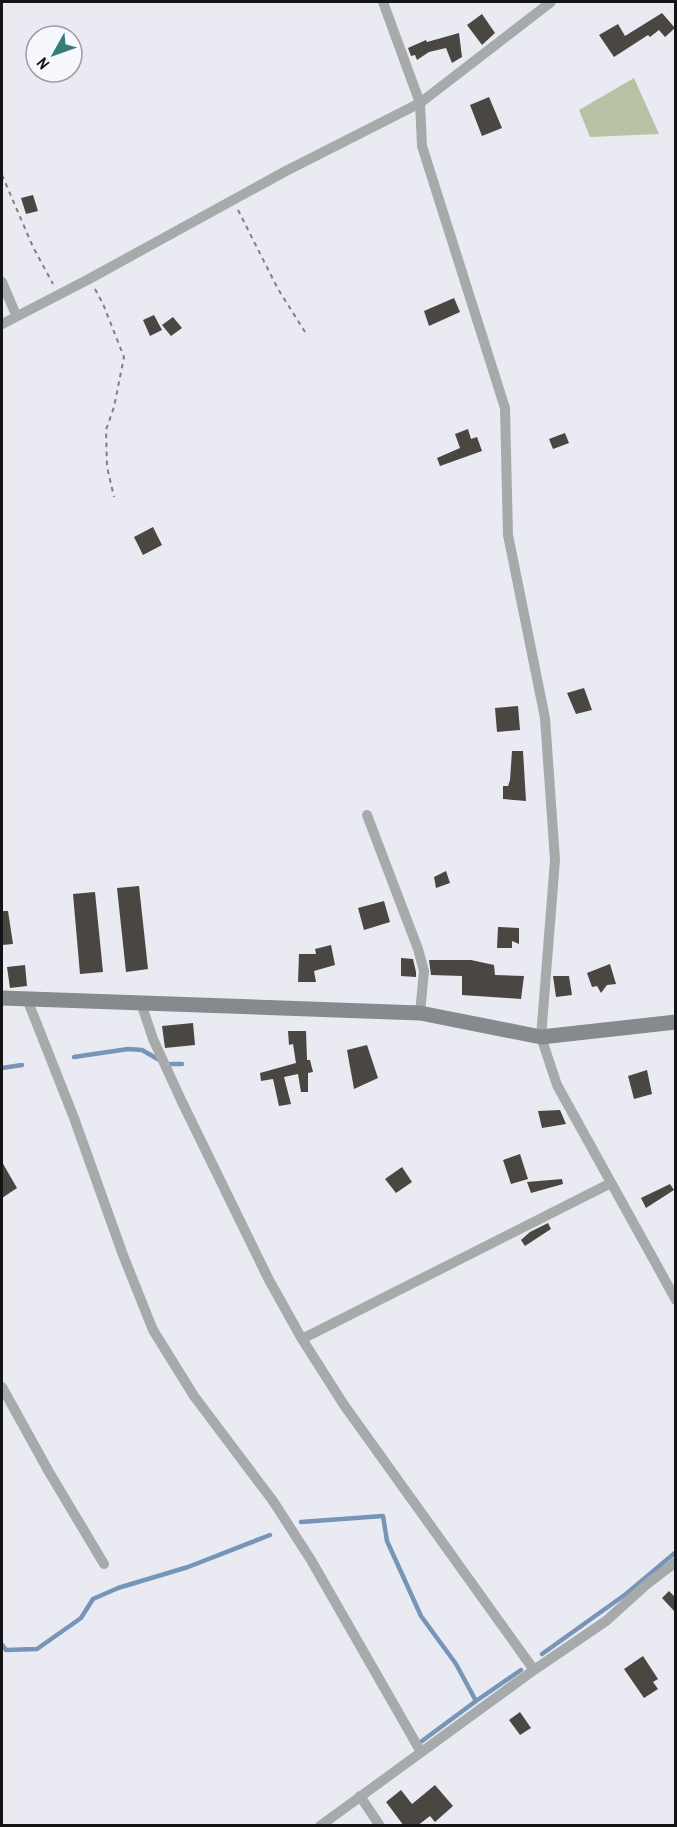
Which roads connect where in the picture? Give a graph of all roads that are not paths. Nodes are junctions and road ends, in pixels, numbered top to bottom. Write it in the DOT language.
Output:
graph roads {
  1 [pos="383,2"];
  2 [pos="551,2"];
  3 [pos="420,103"];
  4 [pos="2,282"];
  5 [pos="16,315"];
  6 [pos="2,324"];
  7 [pos="367,815"];
  8 [pos="2,998"];
  9 [pos="27,999"];
  10 [pos="141,1002"];
  11 [pos="420,1014"];
  12 [pos="675,1022"];
  13 [pos="541,1037"];
  14 [pos="611,1183"];
  15 [pos="675,1300"];
  16 [pos="302,1339"];
  17 [pos="2,1387"];
  18 [pos="675,1562"];
  19 [pos="104,1564"];
  20 [pos="534,1670"];
  21 [pos="421,1752"];
  22 [pos="360,1796"];
  23 [pos="320,1826"];
  24 [pos="380,1826"];
  1 -- 3 [label="street"];
  2 -- 3 [label="street"];
  3 -- 5 [label="street"];
  3 -- 13 [label="street"];
  4 -- 5 [label="street"];
  5 -- 6 [label="street"];
  7 -- 11 [label="street"];
  8 -- 9 [label="street"];
  9 -- 10 [label="street"];
  9 -- 21 [label="street"];
  10 -- 11 [label="street"];
  10 -- 16 [label="street"];
  11 -- 13 [label="street"];
  12 -- 13 [label="street"];
  13 -- 14 [label="street"];
  14 -- 15 [label="street"];
  14 -- 16 [label="street"];
  16 -- 20 [label="street"];
  17 -- 19 [label="street"];
  18 -- 20 [label="street"];
  20 -- 21 [label="street"];
  21 -- 22 [label="street"];
  22 -- 23 [label="street"];
  22 -- 24 [label="street"];
}
